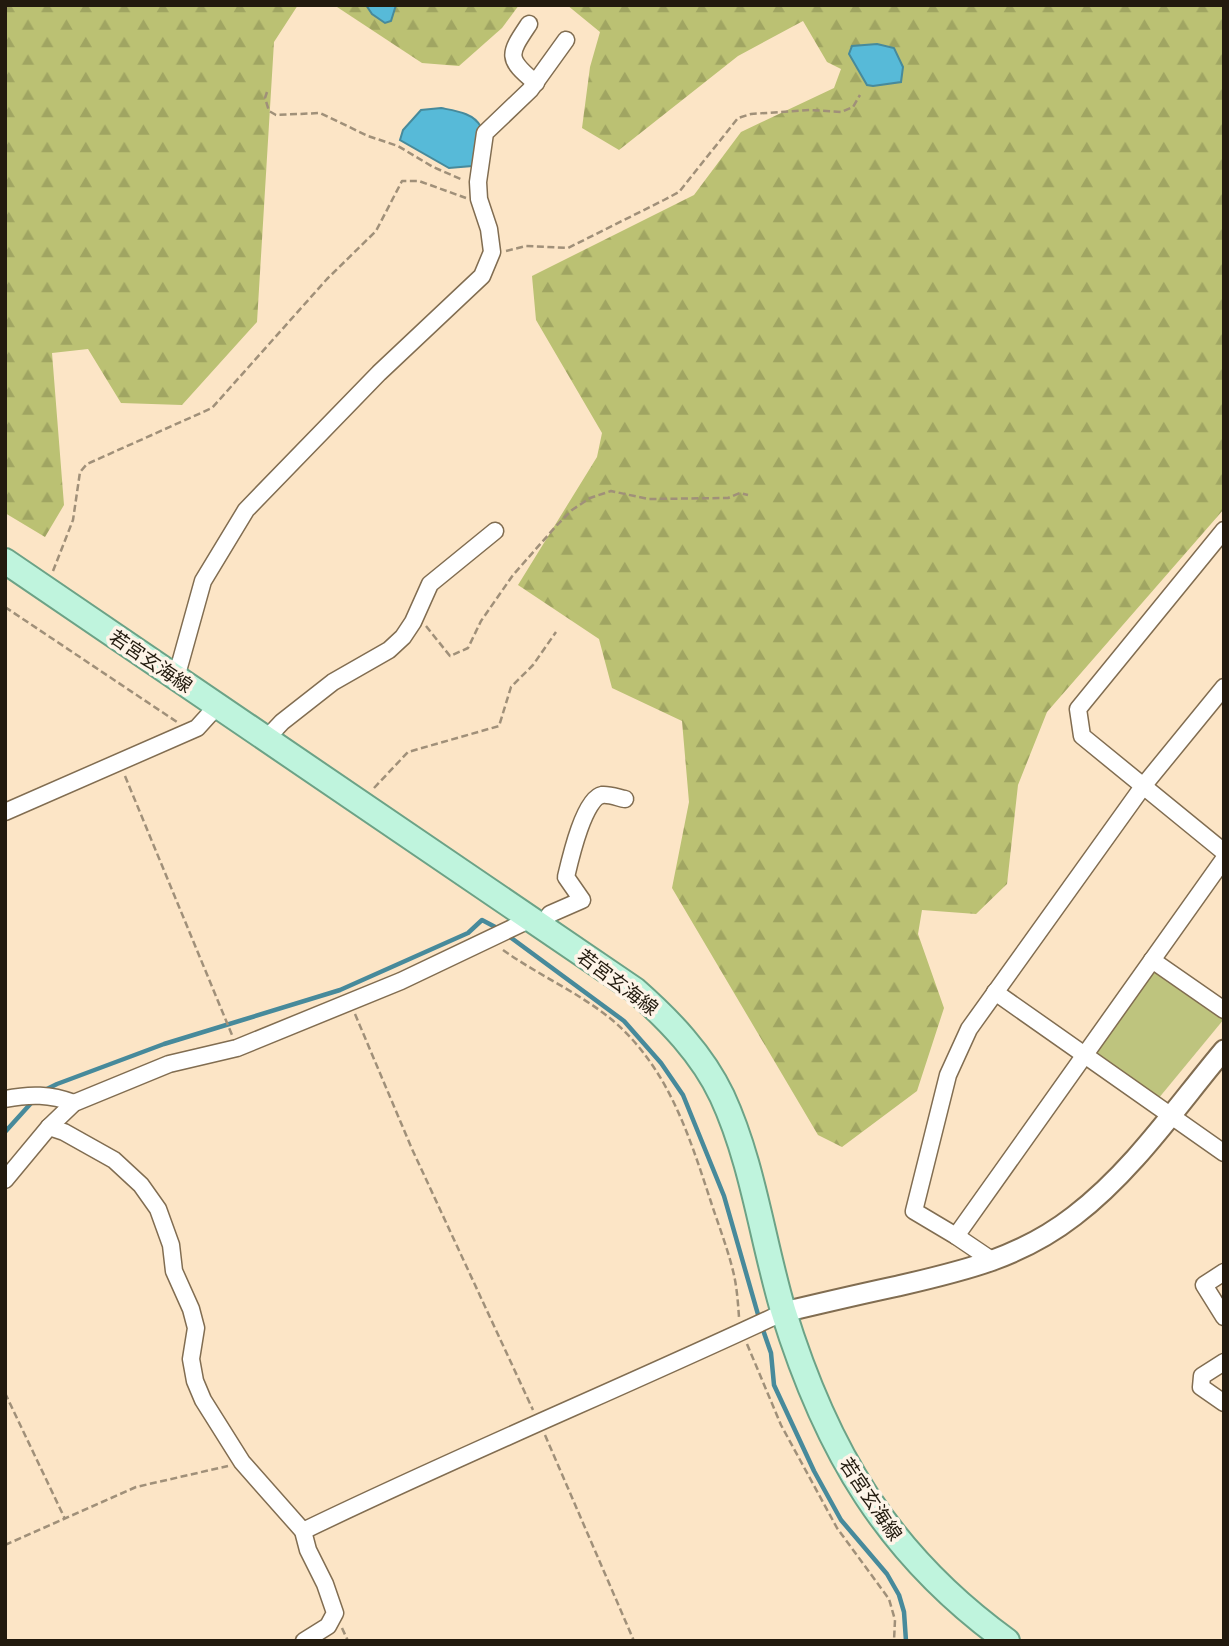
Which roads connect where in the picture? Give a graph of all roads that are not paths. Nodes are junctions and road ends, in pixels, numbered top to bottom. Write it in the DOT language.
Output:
graph roads {
  1 [pos="528,24"];
  2 [pos="566,40"];
  3 [pos="536,83"];
  4 [pos="1224,530"];
  5 [pos="495,531"];
  6 [pos="5,561"];
  7 [pos="176,678"];
  8 [pos="1224,687"];
  9 [pos="217,706"];
  10 [pos="265,739"];
  11 [pos="1144,786"];
  12 [pos="625,799"];
  13 [pos="5,812"];
  14 [pos="1224,852"];
  15 [pos="1224,859"];
  16 [pos="536,922"];
  17 [pos="1152,960"];
  18 [pos="995,992"];
  19 [pos="1224,1010"];
  20 [pos="1224,1050"];
  21 [pos="1084,1053"];
  22 [pos="5,1099"];
  23 [pos="74,1103"];
  24 [pos="1170,1114"];
  25 [pos="49,1126"];
  26 [pos="1224,1153"];
  27 [pos="5,1180"];
  28 [pos="956,1236"];
  29 [pos="993,1261"];
  30 [pos="1224,1272"];
  31 [pos="784,1312"];
  32 [pos="1224,1317"];
  33 [pos="1224,1362"];
  34 [pos="1224,1403"];
  35 [pos="303,1531"];
  36 [pos="304,1641"];
  37 [pos="1007,1641"];
  1 -- 3 [label="street"];
  2 -- 3 [label="street"];
  3 -- 7 [label="street"];
  4 -- 11 [label="street"];
  5 -- 10 [label="street"];
  6 -- 7 [label="main road, 若宮玄海線"];
  7 -- 9 [label="main road, 若宮玄海線"];
  8 -- 11 [label="street"];
  9 -- 10 [label="main road, 若宮玄海線"];
  9 -- 13 [label="street"];
  10 -- 16 [label="main road, 若宮玄海線"];
  11 -- 14 [label="street"];
  11 -- 18 [label="street"];
  12 -- 16 [label="street"];
  15 -- 17 [label="street"];
  16 -- 23 [label="street"];
  16 -- 31 [label="main road, 若宮玄海線"];
  17 -- 19 [label="street"];
  17 -- 21 [label="street"];
  18 -- 21 [label="street"];
  18 -- 28 [label="street"];
  20 -- 24 [label="street"];
  21 -- 24 [label="street"];
  21 -- 28 [label="street"];
  22 -- 23 [label="street"];
  23 -- 25 [label="street"];
  24 -- 26 [label="street"];
  24 -- 29 [label="street"];
  25 -- 27 [label="street"];
  25 -- 35 [label="street"];
  28 -- 29 [label="street"];
  29 -- 31 [label="street"];
  30 -- 32 [label="street"];
  31 -- 35 [label="street"];
  31 -- 37 [label="main road, 若宮玄海線"];
  33 -- 34 [label="street"];
  35 -- 36 [label="street"];
}
